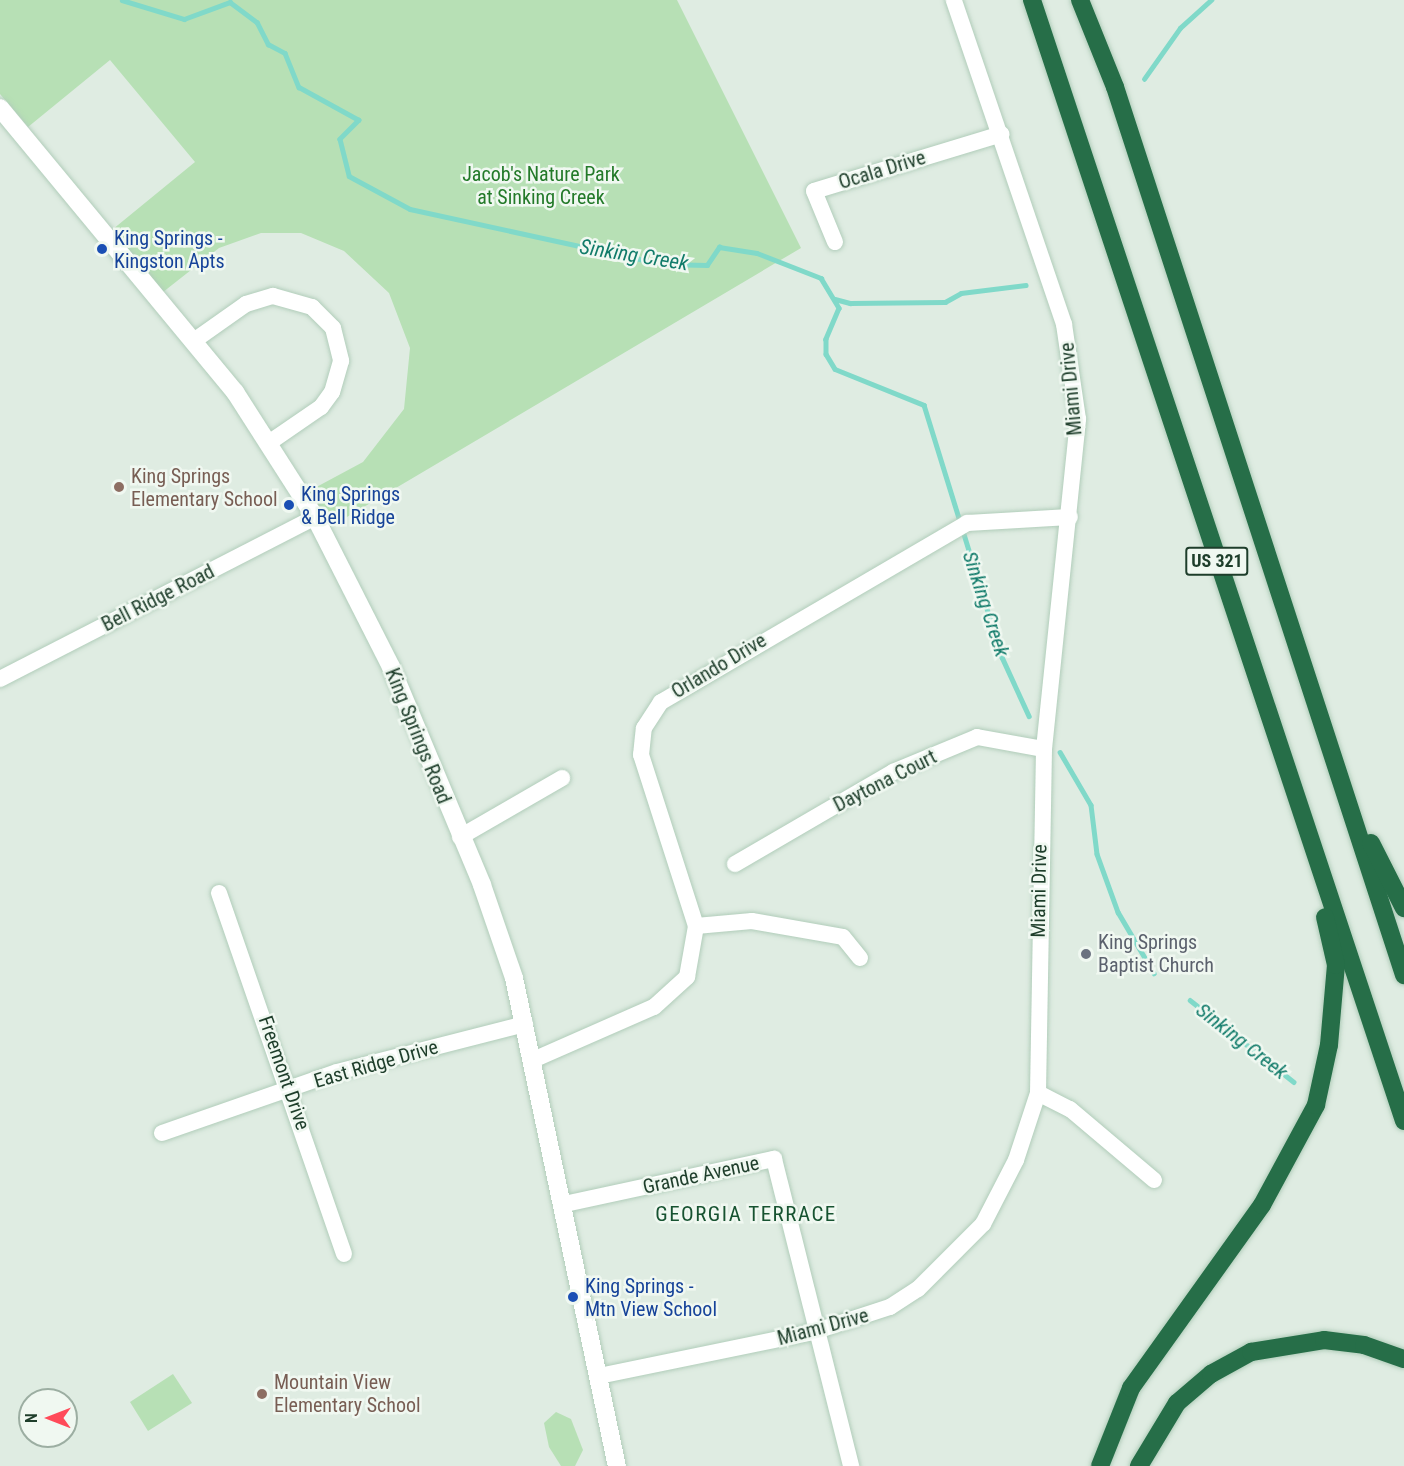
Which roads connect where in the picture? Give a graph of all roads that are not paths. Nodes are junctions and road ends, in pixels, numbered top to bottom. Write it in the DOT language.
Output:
graph roads {
  1 [pos="954,0"];
  2 [pos="1032,0"];
  3 [pos="1080,0"];
  4 [pos="0,108"];
  5 [pos="1002,134"];
  6 [pos="835,242"];
  7 [pos="195,340"];
  8 [pos="270,442"];
  9 [pos="315,517"];
  10 [pos="1070,517"];
  11 [pos="0,679"];
  12 [pos="1044,749"];
  13 [pos="562,778"];
  14 [pos="1346,794"];
  15 [pos="1303,818"];
  16 [pos="460,837"];
  17 [pos="735,864"];
  18 [pos="219,893"];
  19 [pos="1404,908"];
  20 [pos="696,926"];
  21 [pos="860,958"];
  22 [pos="1404,975"];
  23 [pos="525,1024"];
  24 [pos="533,1060"];
  25 [pos="291,1090"];
  26 [pos="1038,1093"];
  27 [pos="1404,1121"];
  28 [pos="162,1133"];
  29 [pos="1154,1180"];
  30 [pos="565,1204"];
  31 [pos="344,1254"];
  32 [pos="813,1332"];
  33 [pos="1404,1359"];
  34 [pos="599,1376"];
  35 [pos="617,1466"];
  36 [pos="851,1466"];
  37 [pos="1100,1466"];
  38 [pos="1139,1466"];
  1 -- 5 [label="street, Miami Drive"];
  2 -- 15 [label="highway, US 321"];
  3 -- 14 [label="highway, US 321"];
  4 -- 7 [label="street, King Springs Road"];
  5 -- 6 [label="street, Ocala Drive"];
  5 -- 10 [label="street, Miami Drive"];
  7 -- 8 [label="street, King Springs Road"];
  7 -- 8 [label="street"];
  8 -- 9 [label="street, King Springs Road"];
  9 -- 11 [label="street, Bell Ridge Road"];
  9 -- 16 [label="street, King Springs Road"];
  10 -- 12 [label="street, Miami Drive"];
  10 -- 20 [label="street, Orlando Drive"];
  12 -- 17 [label="street, Daytona Court"];
  12 -- 26 [label="street, Miami Drive"];
  13 -- 16 [label="street"];
  14 -- 19 [label="highway"];
  14 -- 22 [label="highway, US 321"];
  15 -- 27 [label="highway, US 321"];
  15 -- 37 [label="highway"];
  16 -- 23 [label="street, King Springs Road"];
  18 -- 25 [label="street, Freemont Drive"];
  20 -- 21 [label="street"];
  20 -- 24 [label="street, Orlando Drive"];
  23 -- 24 [label="street, King Springs Road"];
  23 -- 25 [label="street, East Ridge Drive"];
  24 -- 30 [label="street, King Springs Road"];
  25 -- 28 [label="street, East Ridge Drive"];
  25 -- 31 [label="street, Freemont Drive"];
  26 -- 29 [label="street"];
  26 -- 32 [label="street, Miami Drive"];
  30 -- 32 [label="street, Grande Avenue"];
  30 -- 34 [label="street, King Springs Road"];
  32 -- 34 [label="street, Miami Drive"];
  32 -- 36 [label="street, Grande Avenue"];
  33 -- 38 [label="highway"];
  34 -- 35 [label="street, King Springs Road"];
}
